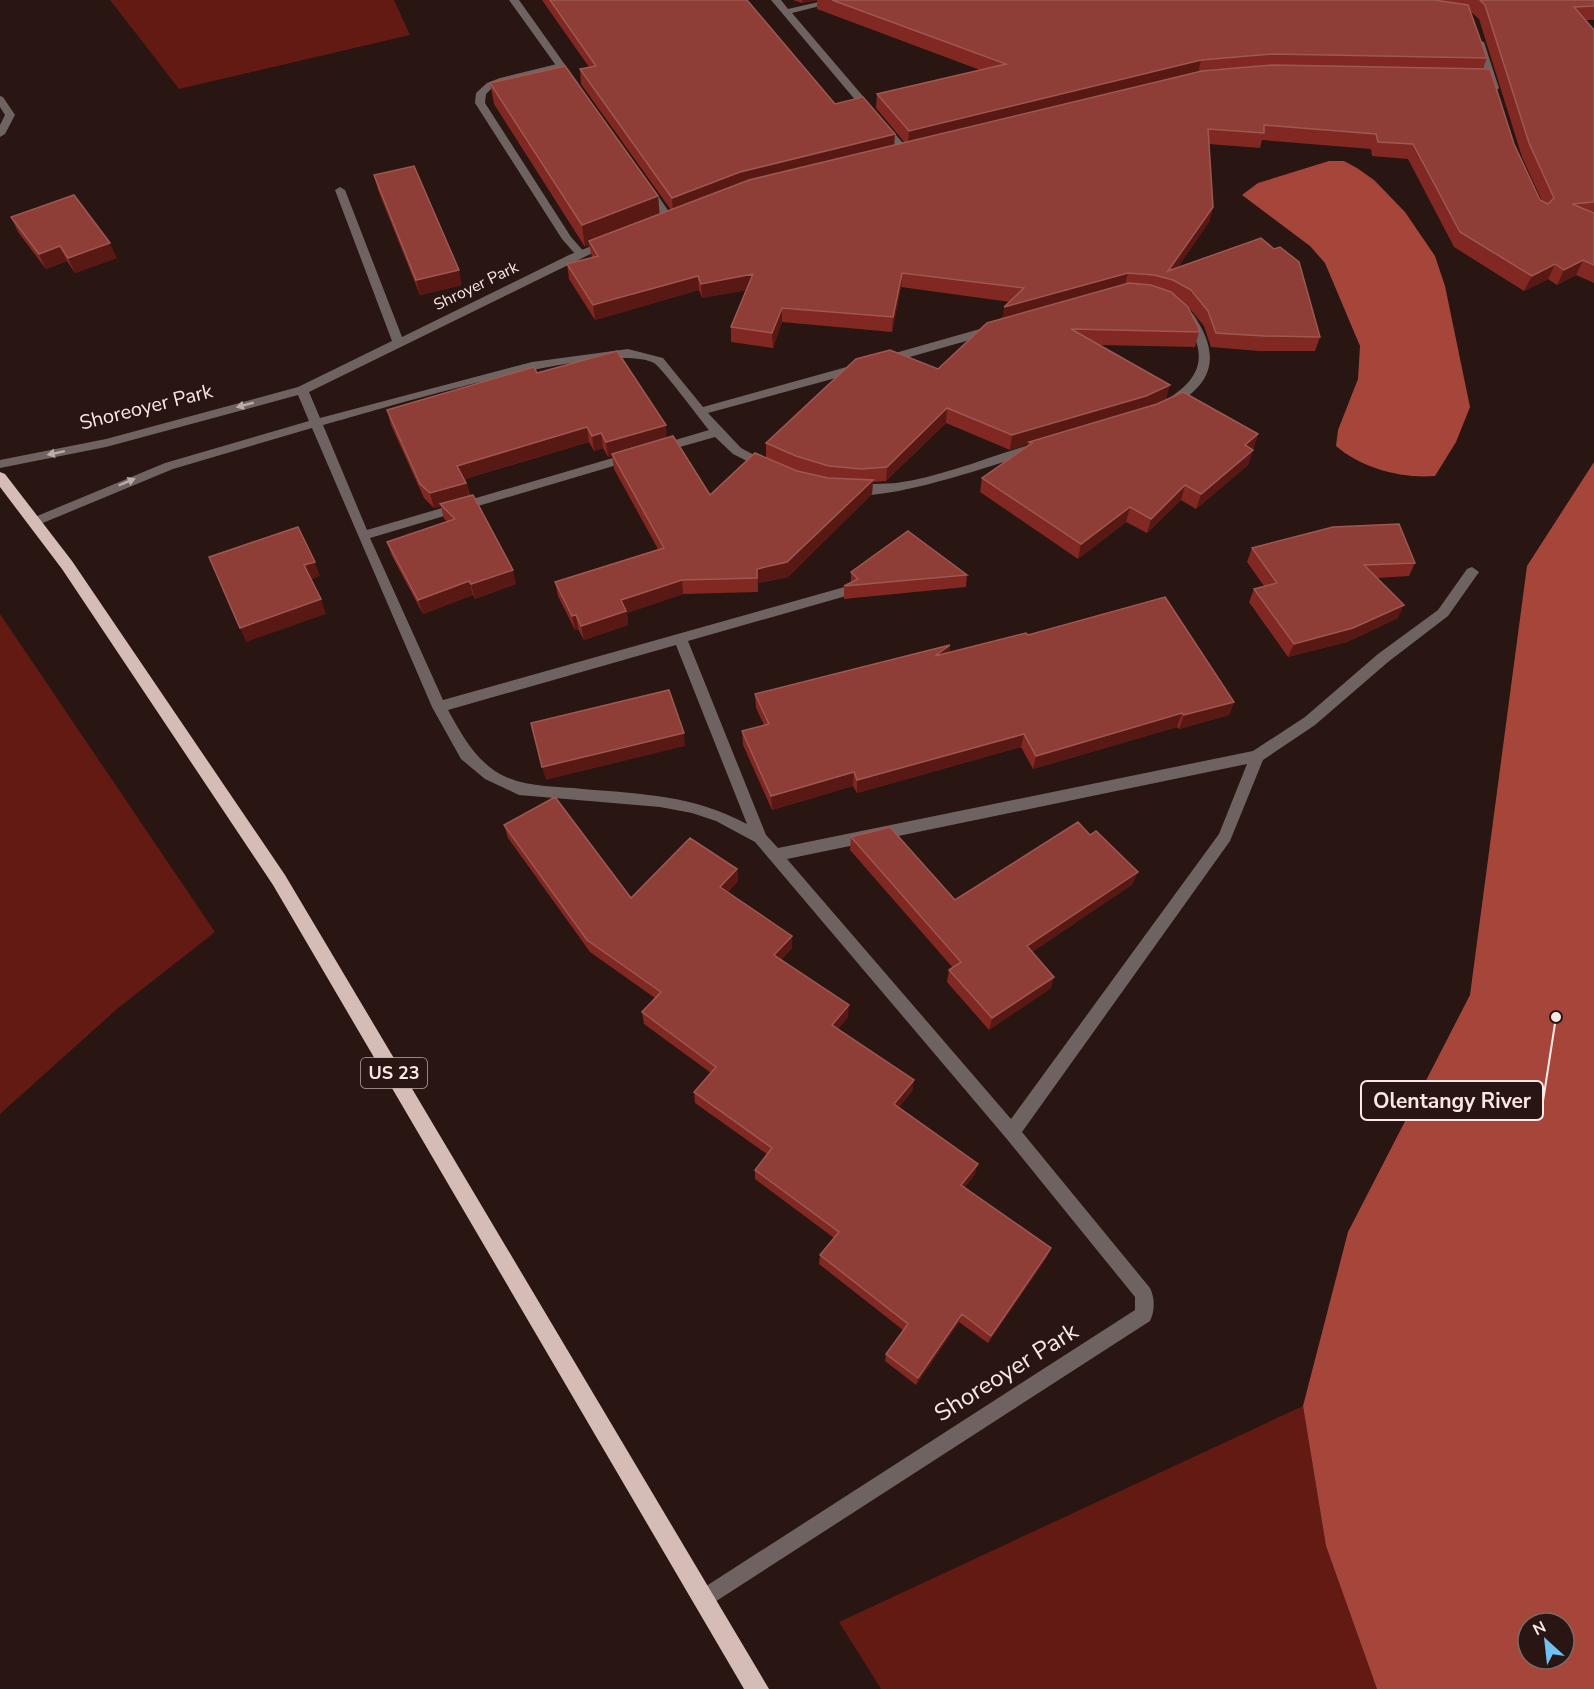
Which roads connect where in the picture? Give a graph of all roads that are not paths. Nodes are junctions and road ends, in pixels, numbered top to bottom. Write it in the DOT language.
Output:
graph roads {
  1 [pos="514,0"];
  2 [pos="776,0"];
  3 [pos="839,0"];
  4 [pos="786,12"];
  5 [pos="1475,30"];
  6 [pos="561,66"];
  7 [pos="1479,78"];
  8 [pos="1491,78"];
  9 [pos="581,95"];
  10 [pos="0,99"];
  11 [pos="1498,101"];
  12 [pos="0,134"];
  13 [pos="915,148"];
  14 [pos="904,151"];
  15 [pos="892,154"];
  16 [pos="642,181"];
  17 [pos="340,190"];
  18 [pos="669,219"];
  19 [pos="625,237"];
  20 [pos="581,254"];
  21 [pos="1179,306"];
  22 [pos="1003,327"];
  23 [pos="398,342"];
  24 [pos="302,390"];
  25 [pos="1157,410"];
  26 [pos="703,411"];
  27 [pos="315,423"];
  28 [pos="717,432"];
  29 [pos="1048,444"];
  30 [pos="0,464"];
  31 [pos="782,473"];
  32 [pos="0,477"];
  33 [pos="837,489"];
  34 [pos="34,522"];
  35 [pos="363,536"];
  36 [pos="1473,572"];
  37 [pos="848,591"];
  38 [pos="680,639"];
  39 [pos="439,706"];
  40 [pos="1257,756"];
  41 [pos="760,838"];
  42 [pos="775,855"];
  43 [pos="1012,1132"];
  44 [pos="704,1599"];
  45 [pos="757,1689"];
  1 -- 6 [label="street"];
  2 -- 4 [label="street"];
  3 -- 4 [label="street"];
  4 -- 14 [label="street"];
  5 -- 8 [label="street"];
  6 -- 9 [label="street"];
  6 -- 20 [label="street"];
  7 -- 8 [label="street"];
  8 -- 11 [label="street"];
  10 -- 12 [label="street"];
  13 -- 14 [label="street"];
  14 -- 15 [label="street"];
  16 -- 18 [label="street"];
  17 -- 23 [label="street"];
  19 -- 20 [label="street, Shroyer Park"];
  20 -- 23 [label="street, Shroyer Park"];
  21 -- 25 [label="street"];
  22 -- 26 [label="street"];
  23 -- 24 [label="street, Shroyer Park"];
  24 -- 27 [label="street"];
  24 -- 30 [label="street, Shoreoyer Park, one-way"];
  26 -- 27 [label="street"];
  26 -- 28 [label="street"];
  34 -- 27 [label="street, one-way"];
  27 -- 35 [label="street"];
  28 -- 31 [label="street"];
  28 -- 35 [label="street"];
  29 -- 33 [label="street"];
  32 -- 34 [label="highway, US 23"];
  34 -- 44 [label="highway, US 23"];
  35 -- 39 [label="street"];
  36 -- 40 [label="street"];
  37 -- 38 [label="street"];
  38 -- 39 [label="street"];
  38 -- 41 [label="street"];
  39 -- 41 [label="street"];
  40 -- 42 [label="street"];
  40 -- 43 [label="street"];
  41 -- 42 [label="street"];
  42 -- 43 [label="street"];
  43 -- 44 [label="street, Shoreoyer Park"];
  44 -- 45 [label="highway, US 23"];
}
